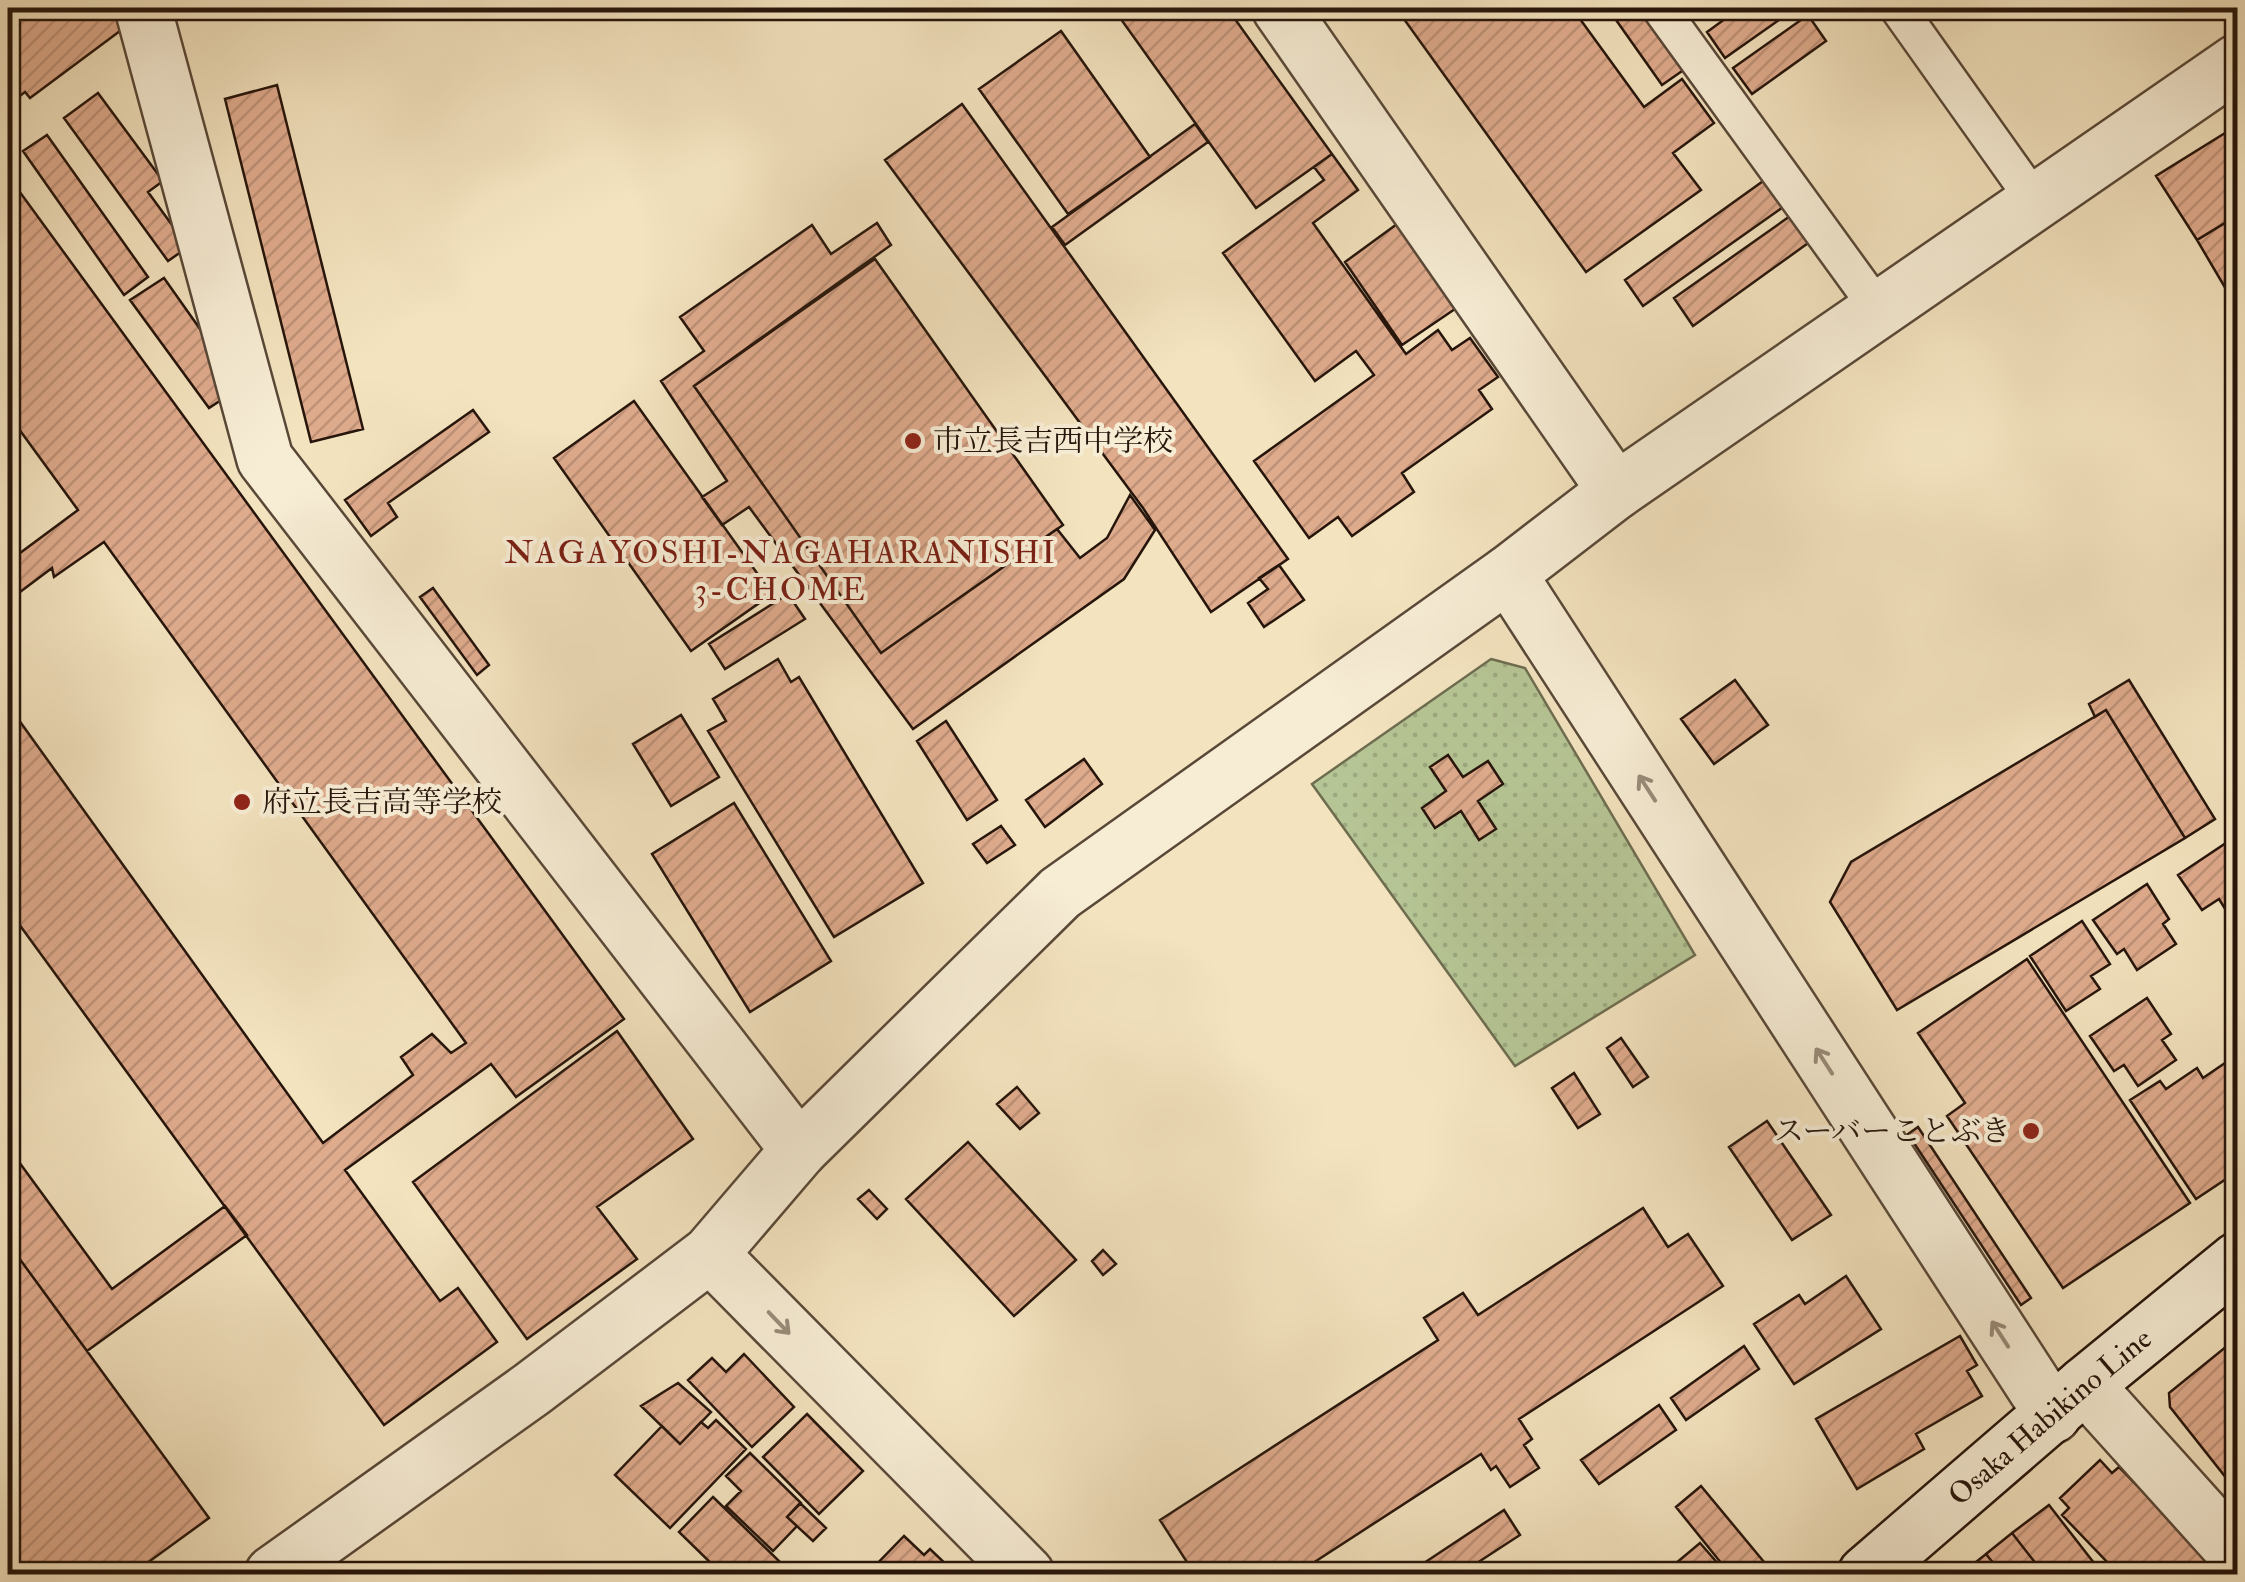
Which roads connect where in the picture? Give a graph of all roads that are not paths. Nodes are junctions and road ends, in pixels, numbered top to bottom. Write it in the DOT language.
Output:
graph roads {
  1 [pos="143,8"];
  2 [pos="1280,8"];
  3 [pos="1660,8"];
  4 [pos="1898,8"];
  5 [pos="2238,62"];
  6 [pos="2035,202"];
  7 [pos="1880,310"];
  8 [pos="1616,491"];
  9 [pos="1508,574"];
  10 [pos="799,1150"];
  11 [pos="710,1254"];
  12 [pos="2238,1260"];
  13 [pos="2069,1400"];
  14 [pos="2238,1555"];
  15 [pos="273,1574"];
  16 [pos="1026,1574"];
  17 [pos="1866,1574"];
  1 -- 10 [label="street"];
  2 -- 8 [label="street"];
  3 -- 7 [label="lane"];
  4 -- 6 [label="lane"];
  5 -- 6 [label="street"];
  6 -- 7 [label="street"];
  7 -- 8 [label="street"];
  8 -- 9 [label="street"];
  9 -- 10 [label="street"];
  13 -- 9 [label="street, one-way"];
  10 -- 11 [label="street"];
  11 -- 15 [label="street"];
  11 -- 16 [label="street, one-way"];
  12 -- 13 [label="street, Osaka Habikino Line"];
  13 -- 14 [label="street"];
  13 -- 17 [label="street, Osaka Habikino Line"];
}
